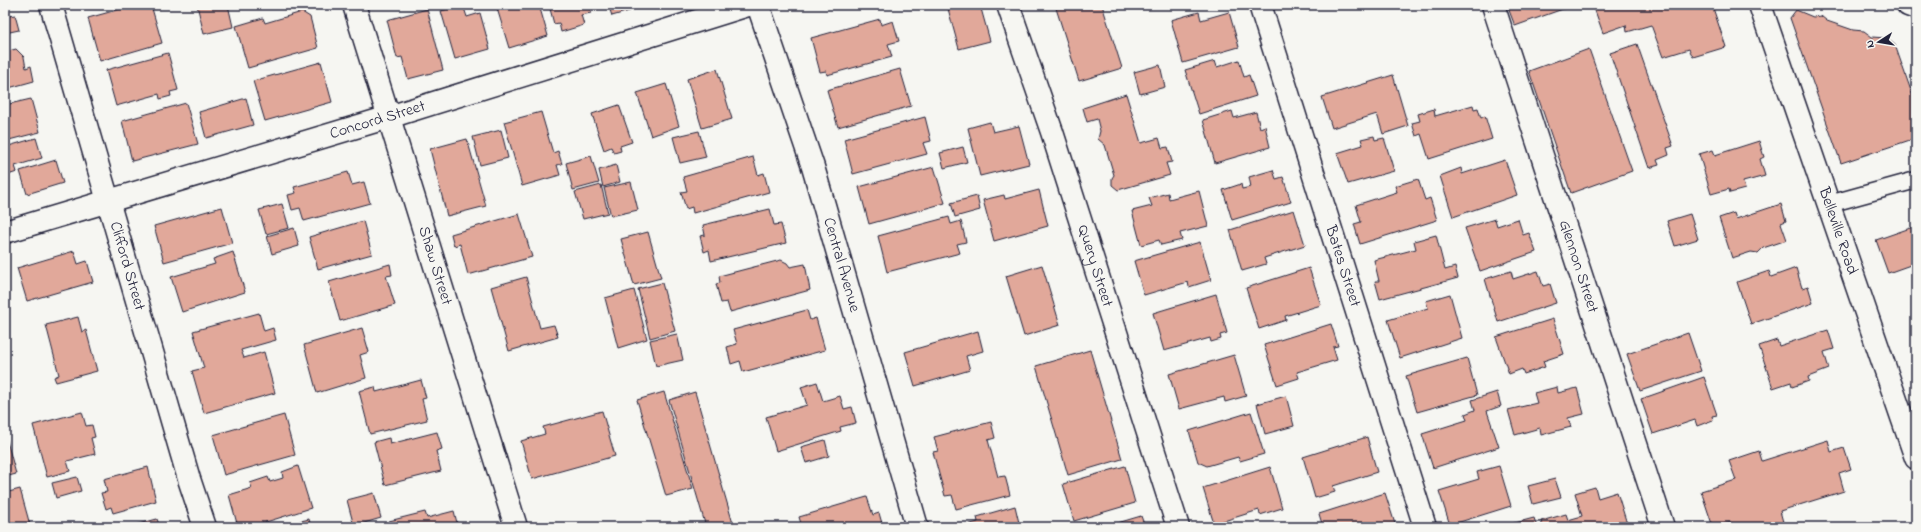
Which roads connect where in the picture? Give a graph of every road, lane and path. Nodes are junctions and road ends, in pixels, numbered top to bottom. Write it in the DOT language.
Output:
graph roads {
  1 [pos="51,5"];
  2 [pos="354,5"];
  3 [pos="748,5"];
  4 [pos="758,5"];
  5 [pos="1008,5"];
  6 [pos="1260,5"];
  7 [pos="1493,5"];
  8 [pos="1760,5"];
  9 [pos="1908,5"];
  10 [pos="1916,8"];
  11 [pos="389,117"];
  12 [pos="1916,180"];
  13 [pos="107,202"];
  14 [pos="1829,204"];
  15 [pos="5,232"];
  16 [pos="1916,458"];
  17 [pos="204,527"];
  18 [pos="516,527"];
  19 [pos="917,527"];
  20 [pos="1178,527"];
  21 [pos="1425,527"];
  22 [pos="1663,527"];
  1 -- 13 [label="street, Clifford Street"];
  2 -- 11 [label="street, Shaw Street"];
  3 -- 11 [label="street, Concord Street"];
  4 -- 19 [label="street, Central Avenue"];
  5 -- 20 [label="street, Query Street"];
  6 -- 21 [label="street, Bates Street"];
  7 -- 22 [label="street, Glennon Street"];
  8 -- 14 [label="street, Belleville Road"];
  9 -- 10 [label="street"];
  11 -- 13 [label="street, Concord Street"];
  11 -- 18 [label="street, Shaw Street"];
  12 -- 14 [label="lane"];
  13 -- 15 [label="street, Concord Street"];
  13 -- 17 [label="street, Clifford Street"];
  14 -- 16 [label="street, Belleville Road"];
}
